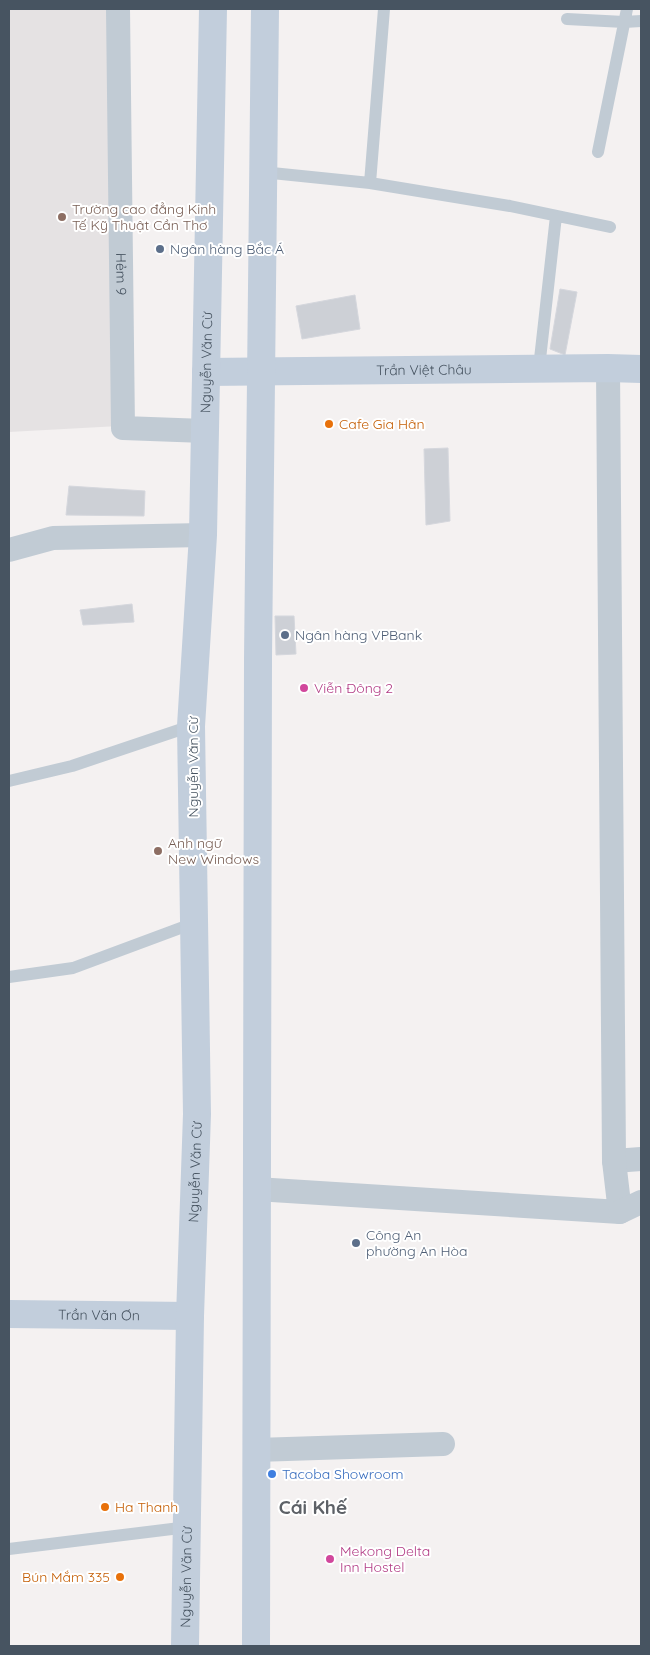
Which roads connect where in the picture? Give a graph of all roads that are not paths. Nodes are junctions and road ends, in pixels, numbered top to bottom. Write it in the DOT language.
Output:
graph roads {
  1 [pos="118,9"];
  2 [pos="213,9"];
  3 [pos="265,9"];
  4 [pos="384,9"];
  5 [pos="627,9"];
  6 [pos="568,19"];
  7 [pos="641,21"];
  8 [pos="624,22"];
  9 [pos="598,152"];
  10 [pos="262,172"];
  11 [pos="370,183"];
  12 [pos="556,216"];
  13 [pos="610,227"];
  14 [pos="539,368"];
  15 [pos="608,368"];
  16 [pos="641,369"];
  17 [pos="260,370"];
  18 [pos="206,372"];
  19 [pos="205,431"];
  20 [pos="203,535"];
  21 [pos="9,550"];
  22 [pos="192,726"];
  23 [pos="9,781"];
  24 [pos="194,923"];
  25 [pos="9,977"];
  26 [pos="641,1160"];
  27 [pos="614,1162"];
  28 [pos="256,1189"];
  29 [pos="641,1202"];
  30 [pos="620,1212"];
  31 [pos="9,1314"];
  32 [pos="190,1316"];
  33 [pos="443,1444"];
  34 [pos="256,1450"];
  35 [pos="188,1527"];
  36 [pos="9,1550"];
  37 [pos="185,1646"];
  38 [pos="256,1646"];
  1 -- 19 [label="street, Hẻm 9"];
  2 -- 18 [label="main road, Nguyễn Văn Cừ"];
  3 -- 10 [label="main road"];
  4 -- 11 [label="lane"];
  5 -- 8 [label="lane"];
  6 -- 8 [label="lane"];
  7 -- 8 [label="lane"];
  8 -- 9 [label="lane"];
  10 -- 11 [label="lane"];
  10 -- 17 [label="main road"];
  11 -- 12 [label="lane"];
  12 -- 13 [label="lane"];
  12 -- 14 [label="lane"];
  14 -- 15 [label="main road, Trần Việt Châu"];
  14 -- 17 [label="main road, Trần Việt Châu"];
  15 -- 16 [label="main road, Trần Việt Châu"];
  15 -- 27 [label="street"];
  17 -- 18 [label="main road, Trần Việt Châu"];
  17 -- 28 [label="main road"];
  18 -- 19 [label="main road, Nguyễn Văn Cừ"];
  19 -- 20 [label="main road, Nguyễn Văn Cừ"];
  20 -- 21 [label="street"];
  20 -- 22 [label="main road, Nguyễn Văn Cừ"];
  22 -- 23 [label="lane"];
  22 -- 24 [label="main road, Nguyễn Văn Cừ"];
  24 -- 25 [label="lane"];
  24 -- 32 [label="main road, Nguyễn Văn Cừ"];
  26 -- 27 [label="street"];
  27 -- 30 [label="street"];
  28 -- 30 [label="street"];
  28 -- 34 [label="main road"];
  29 -- 30 [label="street"];
  31 -- 32 [label="main road, Trần Văn Ơn"];
  32 -- 35 [label="main road, Nguyễn Văn Cừ"];
  33 -- 34 [label="street"];
  34 -- 38 [label="main road"];
  35 -- 36 [label="lane"];
  35 -- 37 [label="main road, Nguyễn Văn Cừ"];
}
